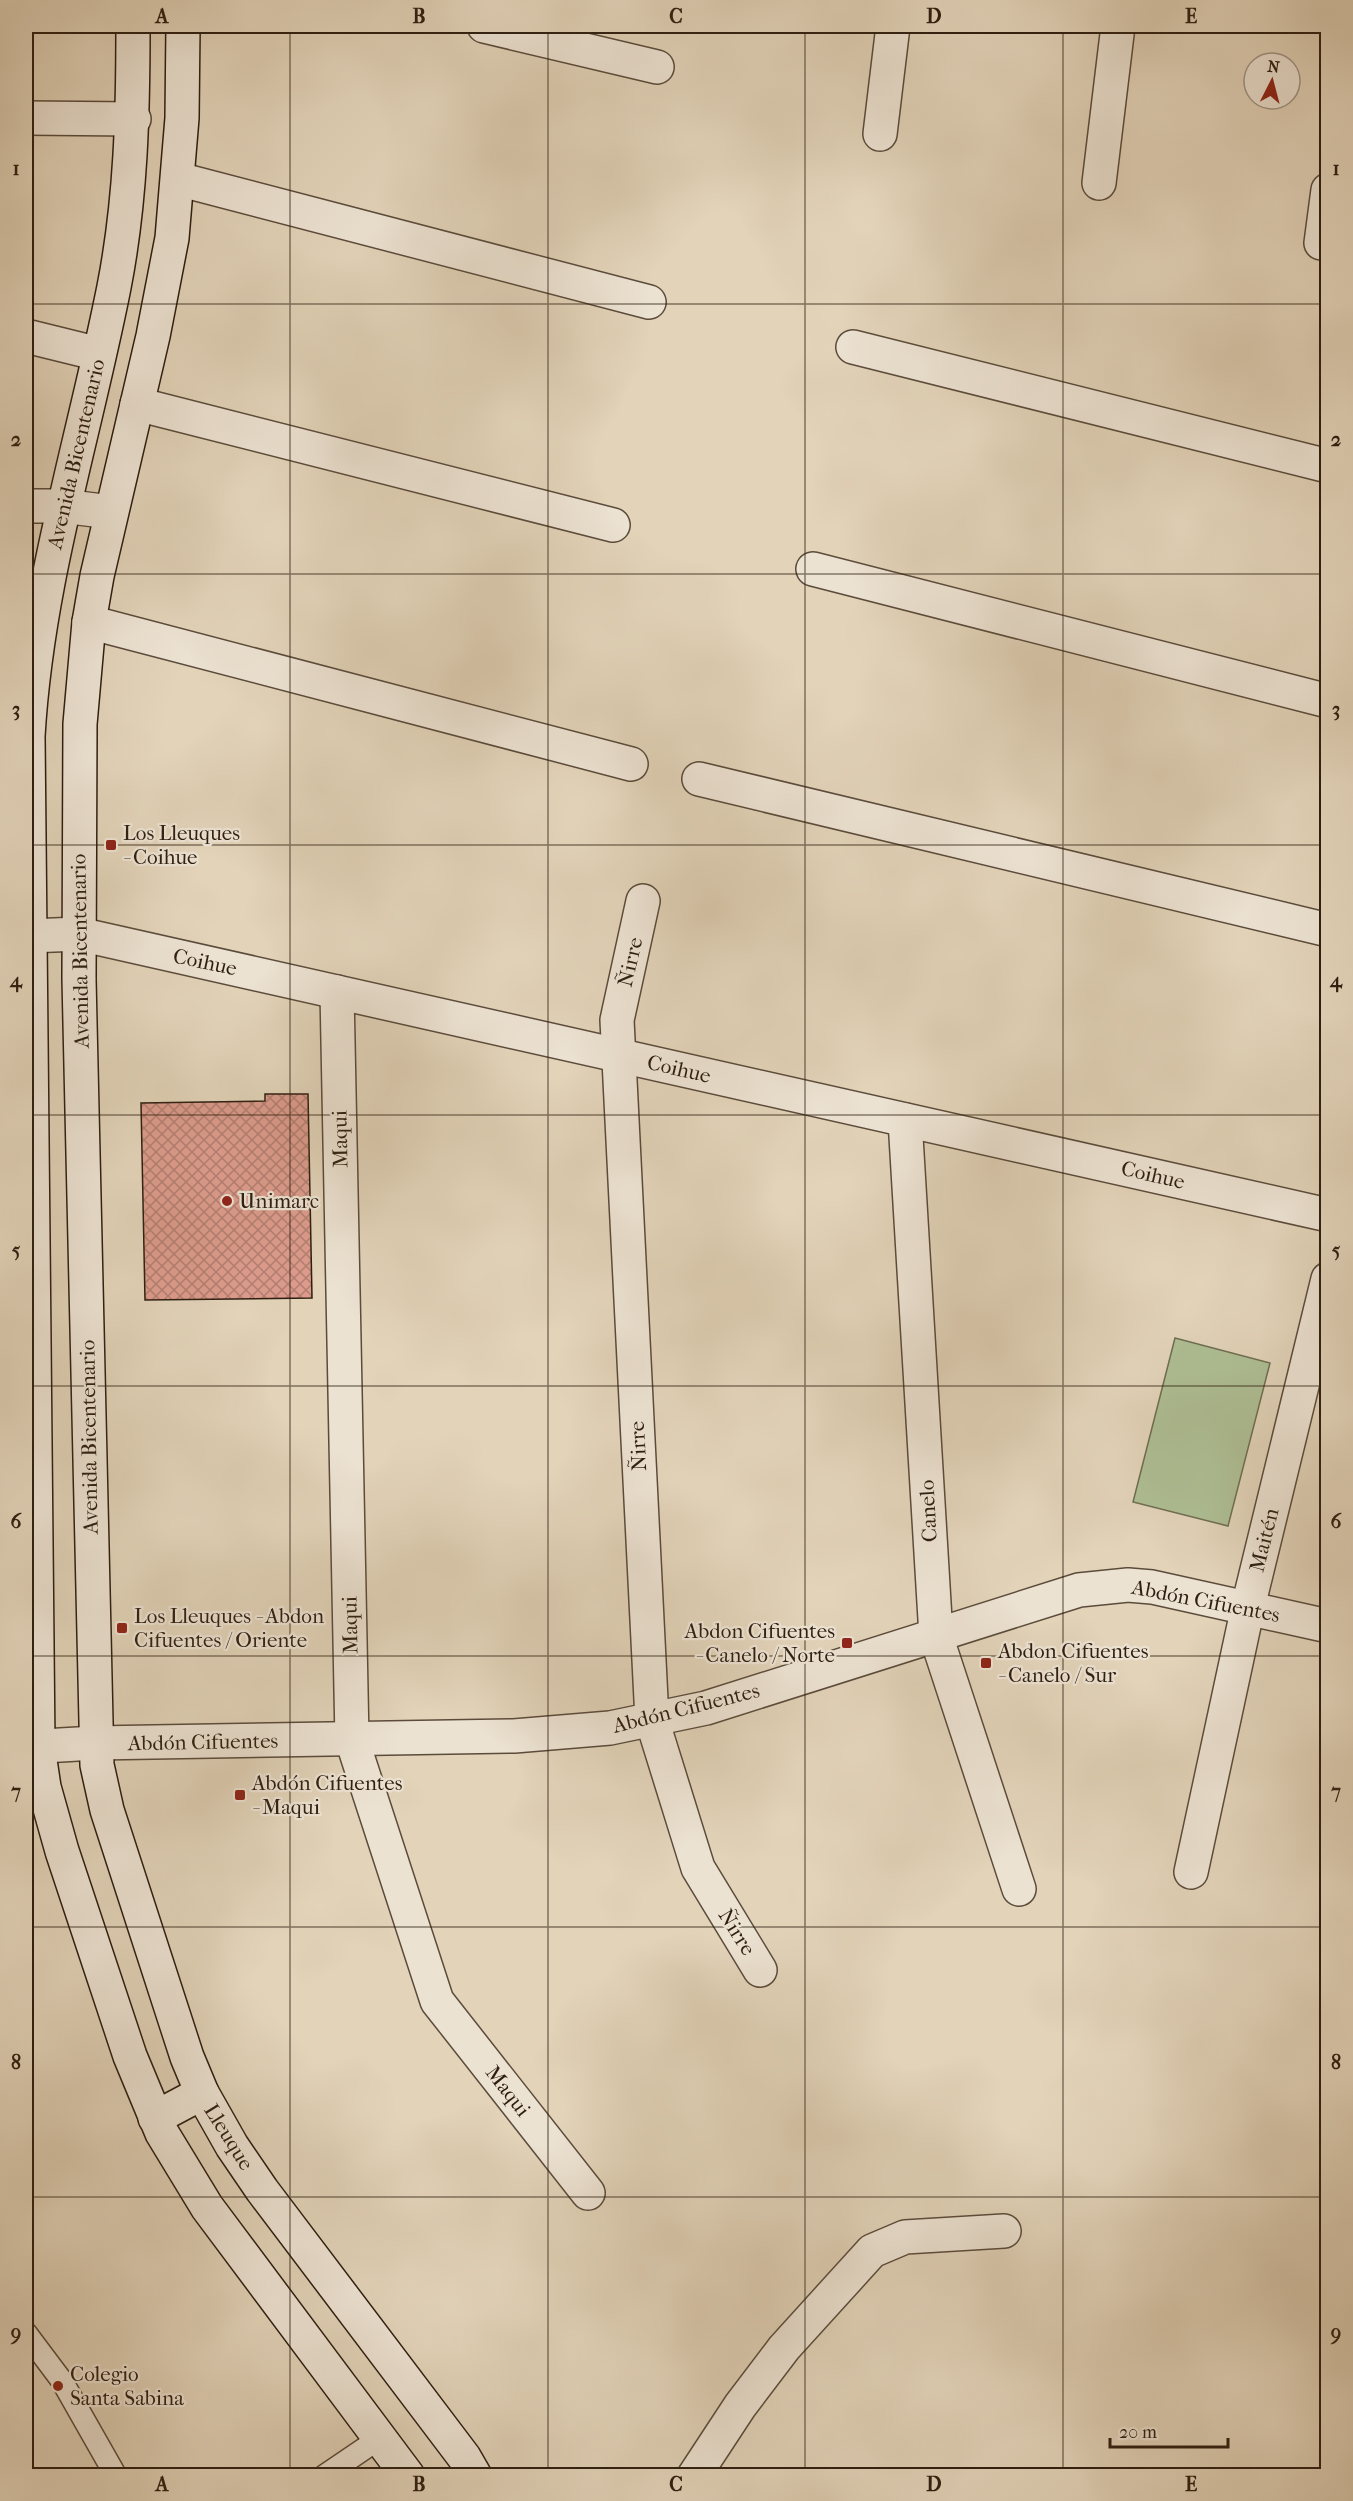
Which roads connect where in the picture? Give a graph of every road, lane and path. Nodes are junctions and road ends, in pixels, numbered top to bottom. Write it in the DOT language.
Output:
graph roads {
  1 [pos="133,26"];
  2 [pos="183,26"];
  3 [pos="484,26"];
  4 [pos="893,26"];
  5 [pos="1118,26"];
  6 [pos="657,67"];
  7 [pos="26,118"];
  8 [pos="134,119"];
  9 [pos="880,134"];
  10 [pos="178,179"];
  11 [pos="1099,183"];
  12 [pos="1328,190"];
  13 [pos="1321,243"];
  14 [pos="649,302"];
  15 [pos="26,336"];
  16 [pos="853,347"];
  17 [pos="99,354"];
  18 [pos="137,404"];
  19 [pos="1328,466"];
  20 [pos="26,506"];
  21 [pos="62,506"];
  22 [pos="111,512"];
  23 [pos="613,525"];
  24 [pos="813,569"];
  25 [pos="89,622"];
  26 [pos="1328,701"];
  27 [pos="631,764"];
  28 [pos="699,779"];
  29 [pos="644,901"];
  30 [pos="1328,930"];
  31 [pos="79,934"];
  32 [pos="29,936"];
  33 [pos="337,992"];
  34 [pos="619,1055"];
  35 [pos="905,1120"];
  36 [pos="1328,1215"];
  37 [pos="1328,1279"];
  38 [pos="1248,1607"];
  39 [pos="1328,1626"];
  40 [pos="936,1636"];
  41 [pos="652,1720"];
  42 [pos="352,1740"];
  43 [pos="95,1743"];
  44 [pos="32,1747"];
  45 [pos="1191,1872"];
  46 [pos="1019,1889"];
  47 [pos="760,1970"];
  48 [pos="202,2093"];
  49 [pos="155,2118"];
  50 [pos="588,2193"];
  51 [pos="1004,2231"];
  52 [pos="26,2332"];
  53 [pos="380,2438"];
  54 [pos="116,2475"];
  55 [pos="324,2475"];
  56 [pos="408,2475"];
  57 [pos="475,2475"];
  58 [pos="694,2475"];
  1 -- 8 [label="street, Avenida Bicentenario"];
  2 -- 10 [label="street, Avenida Bicentenario"];
  3 -- 6 [label="street"];
  4 -- 9 [label="street"];
  5 -- 11 [label="street"];
  7 -- 8 [label="street"];
  8 -- 17 [label="street, Avenida Bicentenario"];
  10 -- 14 [label="street"];
  10 -- 18 [label="street, Avenida Bicentenario"];
  12 -- 13 [label="street"];
  15 -- 17 [label="street"];
  16 -- 19 [label="street"];
  17 -- 21 [label="street, Avenida Bicentenario"];
  18 -- 22 [label="street, Avenida Bicentenario"];
  18 -- 23 [label="street"];
  20 -- 21 [label="street"];
  21 -- 22 [label="street"];
  21 -- 32 [label="street, Avenida Bicentenario"];
  22 -- 25 [label="street, Avenida Bicentenario"];
  24 -- 26 [label="street"];
  25 -- 27 [label="street"];
  25 -- 31 [label="street, Avenida Bicentenario"];
  28 -- 30 [label="street"];
  29 -- 34 [label="street, Ñirre"];
  31 -- 32 [label="street, Coihue"];
  31 -- 33 [label="street, Coihue"];
  31 -- 43 [label="street, Avenida Bicentenario"];
  32 -- 44 [label="street, Avenida Bicentenario"];
  33 -- 34 [label="street, Coihue"];
  33 -- 42 [label="street, Maqui"];
  34 -- 35 [label="street, Coihue"];
  34 -- 41 [label="street, Ñirre"];
  35 -- 36 [label="street, Coihue"];
  35 -- 40 [label="street, Canelo"];
  37 -- 38 [label="street, Maitén"];
  38 -- 39 [label="street, Abdón Cifuentes"];
  38 -- 40 [label="street, Abdón Cifuentes"];
  38 -- 45 [label="street, Maitén"];
  40 -- 41 [label="street, Abdón Cifuentes"];
  40 -- 46 [label="street, Canelo"];
  41 -- 42 [label="street, Abdón Cifuentes"];
  41 -- 47 [label="street, Ñirre"];
  42 -- 43 [label="street, Abdón Cifuentes"];
  42 -- 50 [label="street, Maqui"];
  43 -- 44 [label="street, Abdón Cifuentes"];
  43 -- 48 [label="street, Lleuque"];
  44 -- 49 [label="street"];
  48 -- 49 [label="street"];
  48 -- 57 [label="street, Lleuque"];
  49 -- 53 [label="street"];
  51 -- 58 [label="street"];
  52 -- 54 [label="lane"];
  53 -- 55 [label="lane"];
  53 -- 56 [label="street"];
}
